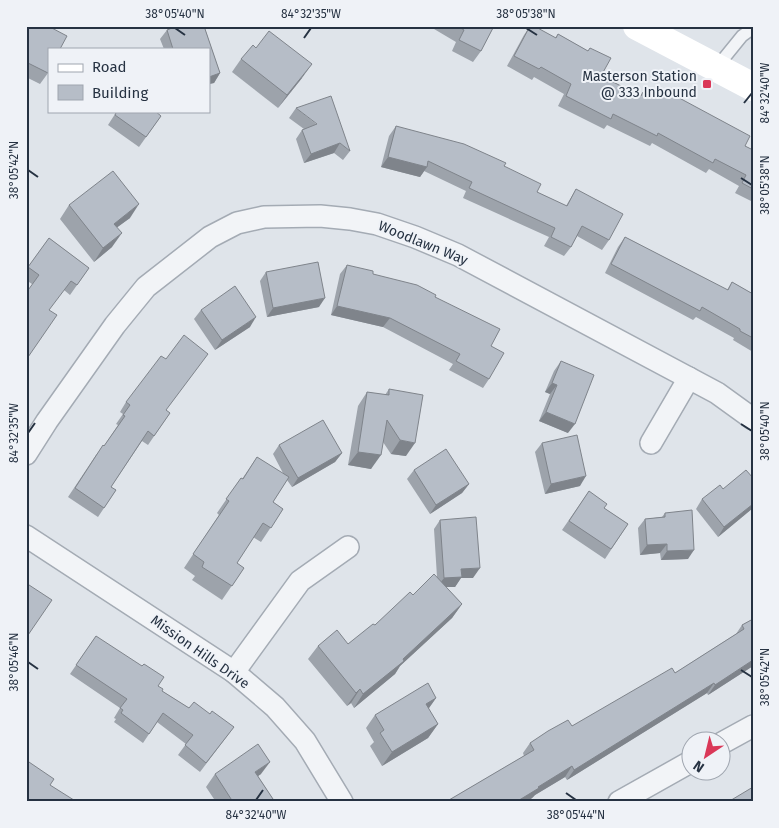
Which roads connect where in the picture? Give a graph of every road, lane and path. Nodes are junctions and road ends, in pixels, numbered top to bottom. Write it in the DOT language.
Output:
graph roads {
  1 [pos="638,26"];
  2 [pos="753,28"];
  3 [pos="716,68"];
  4 [pos="753,87"];
  5 [pos="689,378"];
  6 [pos="753,419"];
  7 [pos="652,443"];
  8 [pos="26,454"];
  9 [pos="26,536"];
  10 [pos="348,547"];
  11 [pos="234,672"];
  12 [pos="753,726"];
  13 [pos="732,738"];
  14 [pos="682,767"];
  15 [pos="342,802"];
  16 [pos="620,802"];
  1 -- 3 [label="street"];
  2 -- 3 [label="lane"];
  3 -- 4 [label="street"];
  5 -- 6 [label="street, Woodlawn Way"];
  5 -- 7 [label="street"];
  5 -- 8 [label="street, Woodlawn Way"];
  9 -- 11 [label="street, Mission Hills Drive"];
  10 -- 11 [label="street"];
  11 -- 15 [label="street, Mission Hills Drive"];
  12 -- 13 [label="street"];
  14 -- 16 [label="street"];
}
